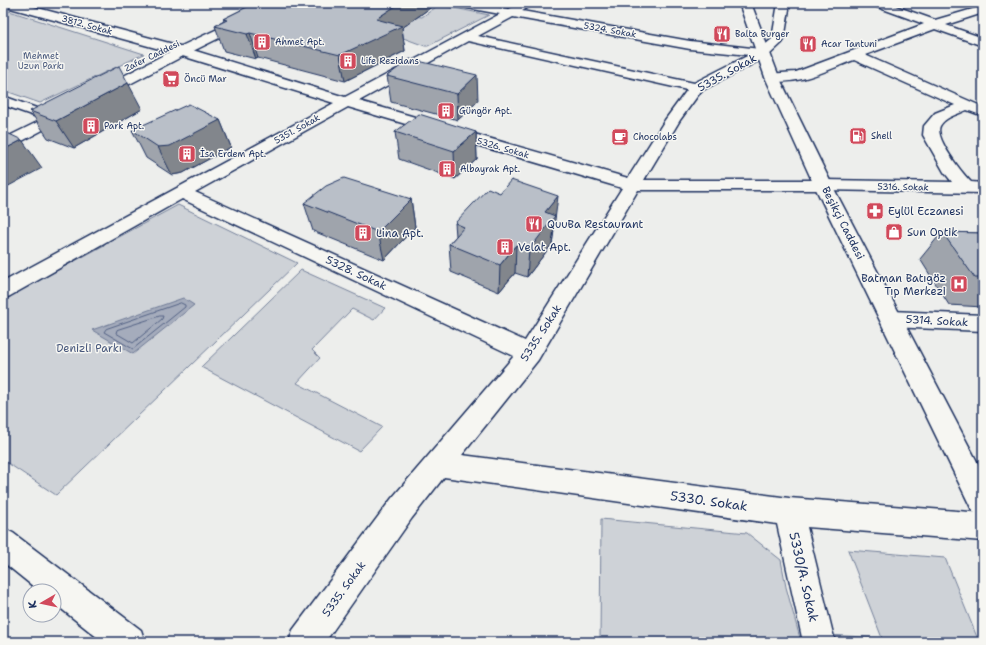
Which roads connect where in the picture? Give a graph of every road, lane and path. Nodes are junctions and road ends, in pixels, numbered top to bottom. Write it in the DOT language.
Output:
graph roads {
  1 [pos="6,3"];
  2 [pos="258,3"];
  3 [pos="282,3"];
  4 [pos="457,3"];
  5 [pos="529,3"];
  6 [pos="745,3"];
  7 [pos="784,3"];
  8 [pos="876,3"];
  9 [pos="983,9"];
  10 [pos="512,13"];
  11 [pos="936,24"];
  12 [pos="467,37"];
  13 [pos="983,42"];
  14 [pos="175,49"];
  15 [pos="763,53"];
  16 [pos="854,55"];
  17 [pos="772,77"];
  18 [pos="92,86"];
  19 [pos="696,88"];
  20 [pos="3,100"];
  21 [pos="64,100"];
  22 [pos="347,102"];
  23 [pos="967,105"];
  24 [pos="983,112"];
  25 [pos="37,113"];
  26 [pos="16,123"];
  27 [pos="3,145"];
  28 [pos="632,185"];
  29 [pos="824,185"];
  30 [pos="975,188"];
  31 [pos="181,192"];
  32 [pos="6,286"];
  33 [pos="891,319"];
  34 [pos="983,323"];
  35 [pos="530,353"];
  36 [pos="437,464"];
  37 [pos="983,502"];
  38 [pos="789,512"];
  39 [pos="983,527"];
  40 [pos="3,543"];
  41 [pos="129,642"];
  42 [pos="305,642"];
  43 [pos="819,642"];
  1 -- 14 [label="street, 3812. Sokak"];
  2 -- 14 [label="street, Zafer Caddesi"];
  3 -- 14 [label="street"];
  4 -- 10 [label="street, 5324. Sokak"];
  5 -- 10 [label="street, 5351. Sokak"];
  6 -- 15 [label="street, Beşikçi Caddesi"];
  7 -- 15 [label="street, 5335. Sokak"];
  8 -- 11 [label="street"];
  9 -- 11 [label="street"];
  10 -- 12 [label="street, 5351. Sokak"];
  10 -- 15 [label="street, 5324. Sokak"];
  11 -- 13 [label="street"];
  11 -- 16 [label="street"];
  12 -- 19 [label="street"];
  12 -- 22 [label="street, 5351. Sokak"];
  14 -- 18 [label="street, Zafer Caddesi"];
  14 -- 22 [label="street, 5326. Sokak"];
  14 -- 27 [label="street"];
  15 -- 17 [label="street, Beşikçi Caddesi"];
  15 -- 19 [label="street, 5335. Sokak"];
  16 -- 17 [label="street"];
  16 -- 23 [label="street"];
  17 -- 29 [label="street, Beşikçi Caddesi"];
  19 -- 28 [label="street, 5335. Sokak"];
  20 -- 25 [label="street"];
  21 -- 25 [label="street"];
  22 -- 28 [label="street, 5326. Sokak"];
  22 -- 31 [label="street, 5351. Sokak"];
  23 -- 24 [label="street"];
  23 -- 30 [label="street"];
  25 -- 26 [label="street"];
  28 -- 29 [label="street, 5326. Sokak"];
  28 -- 35 [label="street, 5335. Sokak"];
  29 -- 30 [label="street, 5316. Sokak"];
  29 -- 33 [label="street, Beşikçi Caddesi"];
  31 -- 32 [label="street, 5351. Sokak"];
  31 -- 35 [label="street, 5328. Sokak"];
  33 -- 34 [label="street, 5314. Sokak"];
  33 -- 37 [label="street, Beşikçi Caddesi"];
  35 -- 36 [label="street, 5335. Sokak"];
  36 -- 38 [label="street, 5330. Sokak"];
  36 -- 42 [label="street, 5335. Sokak"];
  38 -- 39 [label="street, 5330. Sokak"];
  38 -- 43 [label="street, 5330/A. Sokak"];
  40 -- 41 [label="street"];
}
